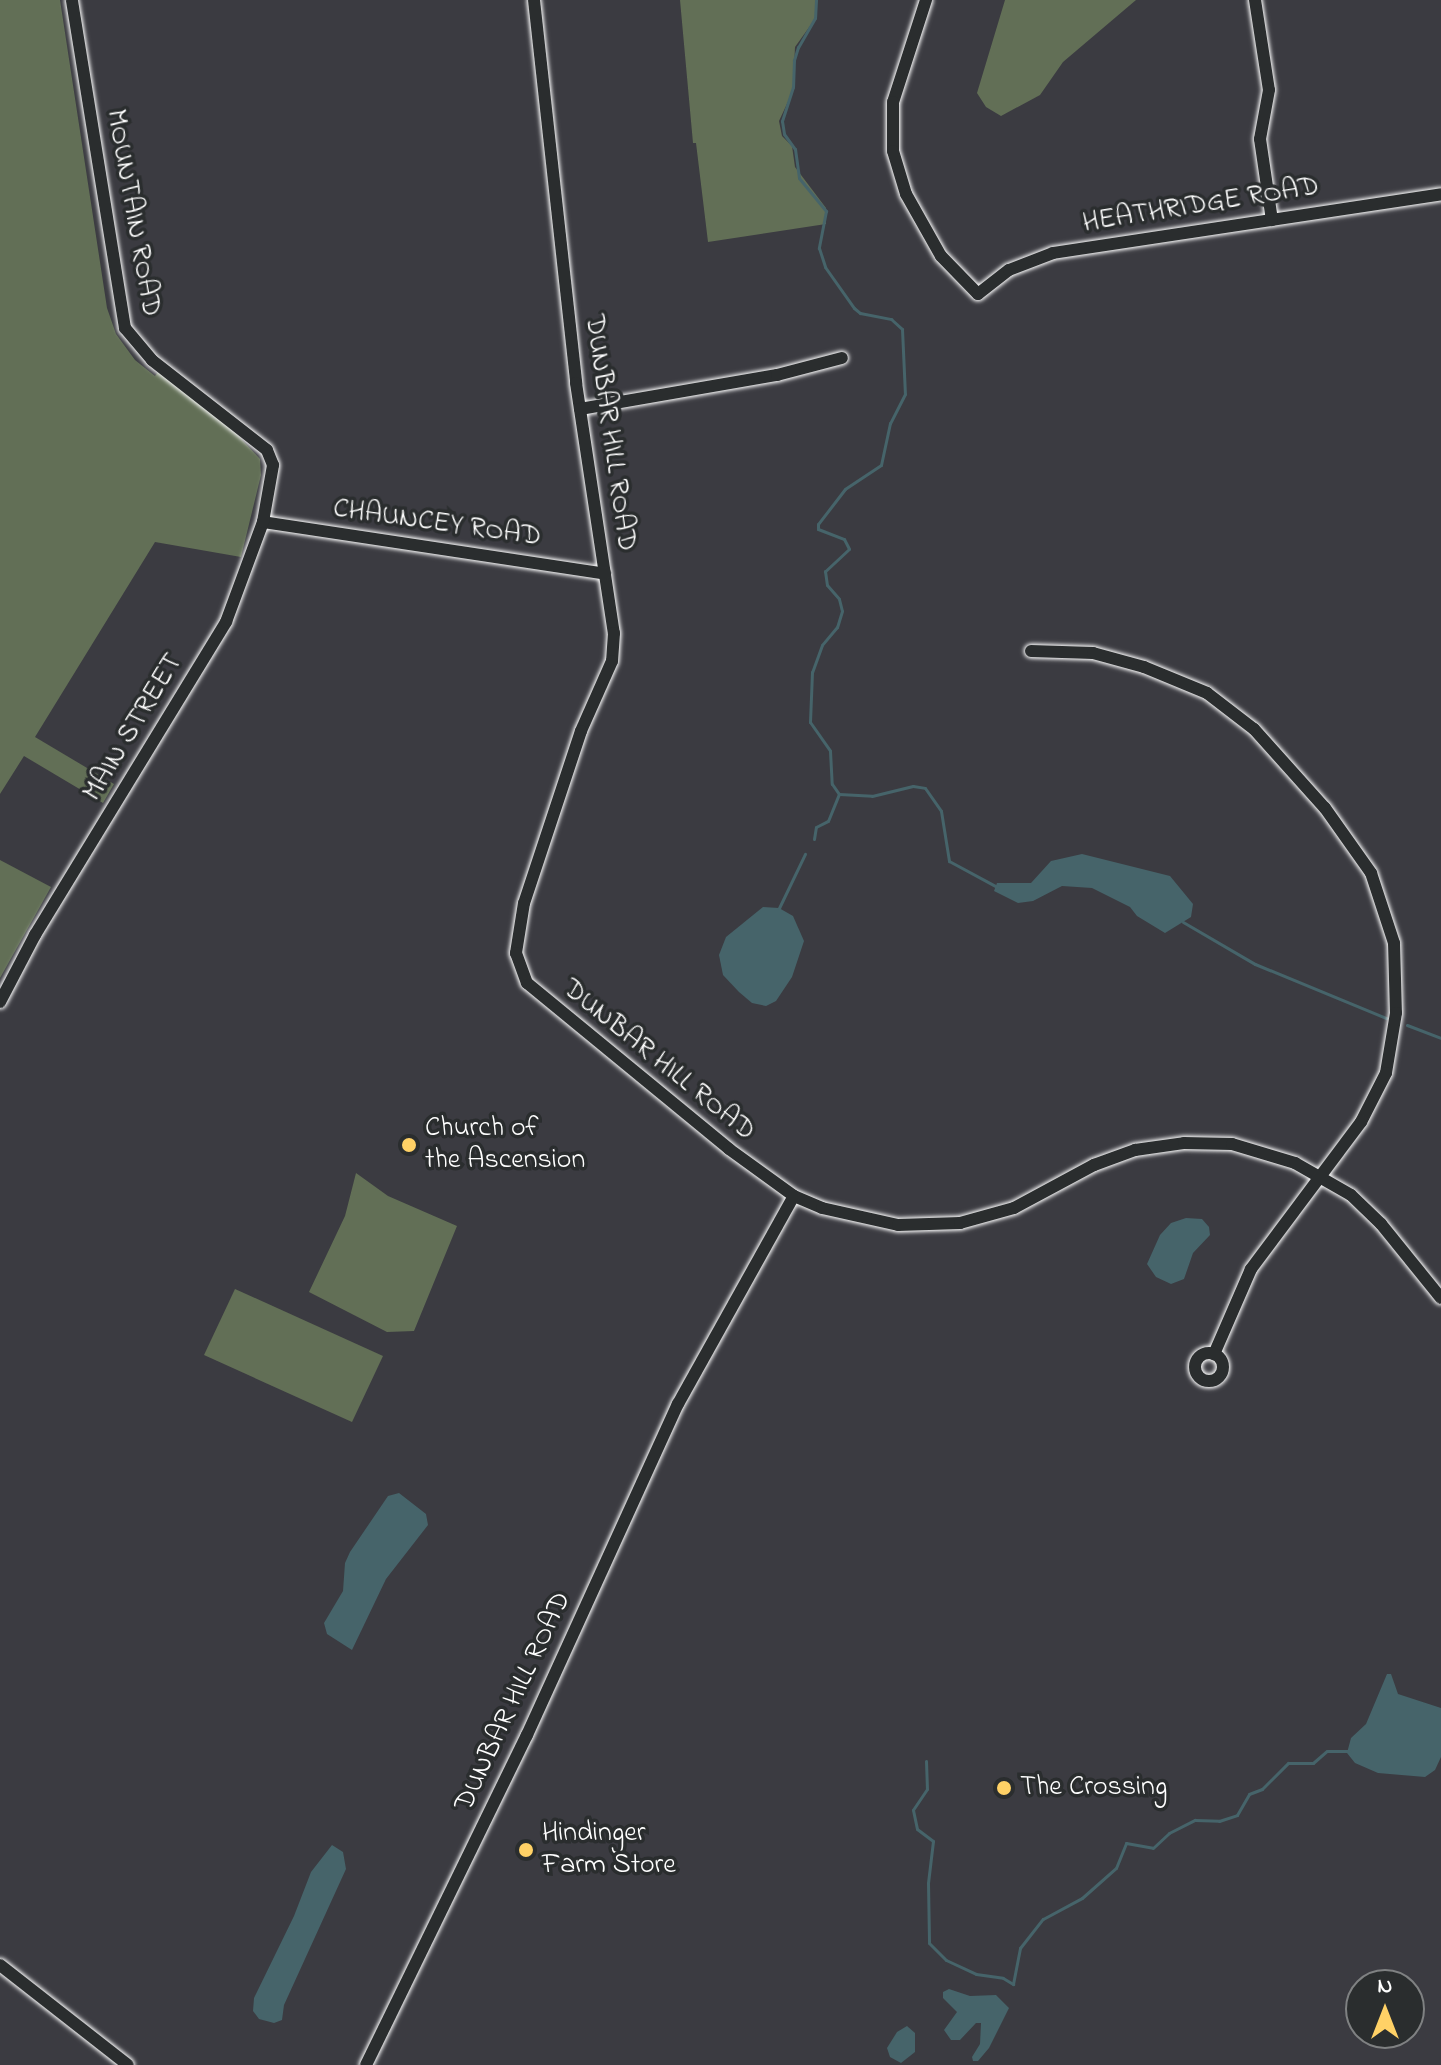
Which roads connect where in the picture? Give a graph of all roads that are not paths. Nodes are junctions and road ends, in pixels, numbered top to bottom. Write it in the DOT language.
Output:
graph roads {
  1 [pos="72,0"];
  2 [pos="534,0"];
  3 [pos="926,0"];
  4 [pos="1255,0"];
  5 [pos="1441,194"];
  6 [pos="1272,220"];
  7 [pos="842,358"];
  8 [pos="580,409"];
  9 [pos="273,465"];
  10 [pos="263,522"];
  11 [pos="605,574"];
  12 [pos="1031,651"];
  13 [pos="0,1002"];
  14 [pos="1321,1175"];
  15 [pos="794,1196"];
  16 [pos="1441,1298"];
  17 [pos="1214,1354"];
  18 [pos="0,1965"];
  19 [pos="128,2065"];
  20 [pos="366,2065"];
  1 -- 9 [label="street, MOUNTAIN ROAD"];
  2 -- 8 [label="street, DUNBAR HILL ROAD"];
  3 -- 6 [label="street, HEATHRIDGE ROAD"];
  4 -- 6 [label="street"];
  5 -- 6 [label="street, HEATHRIDGE ROAD"];
  7 -- 8 [label="street"];
  8 -- 11 [label="street, DUNBAR HILL ROAD"];
  9 -- 10 [label="street, MAIN STREET"];
  10 -- 11 [label="street, CHAUNCEY ROAD"];
  10 -- 13 [label="street, MAIN STREET"];
  11 -- 15 [label="street, DUNBAR HILL ROAD"];
  12 -- 14 [label="street"];
  14 -- 15 [label="street"];
  14 -- 16 [label="street"];
  14 -- 17 [label="street"];
  15 -- 20 [label="street, DUNBAR HILL ROAD"];
  18 -- 19 [label="street"];
}
